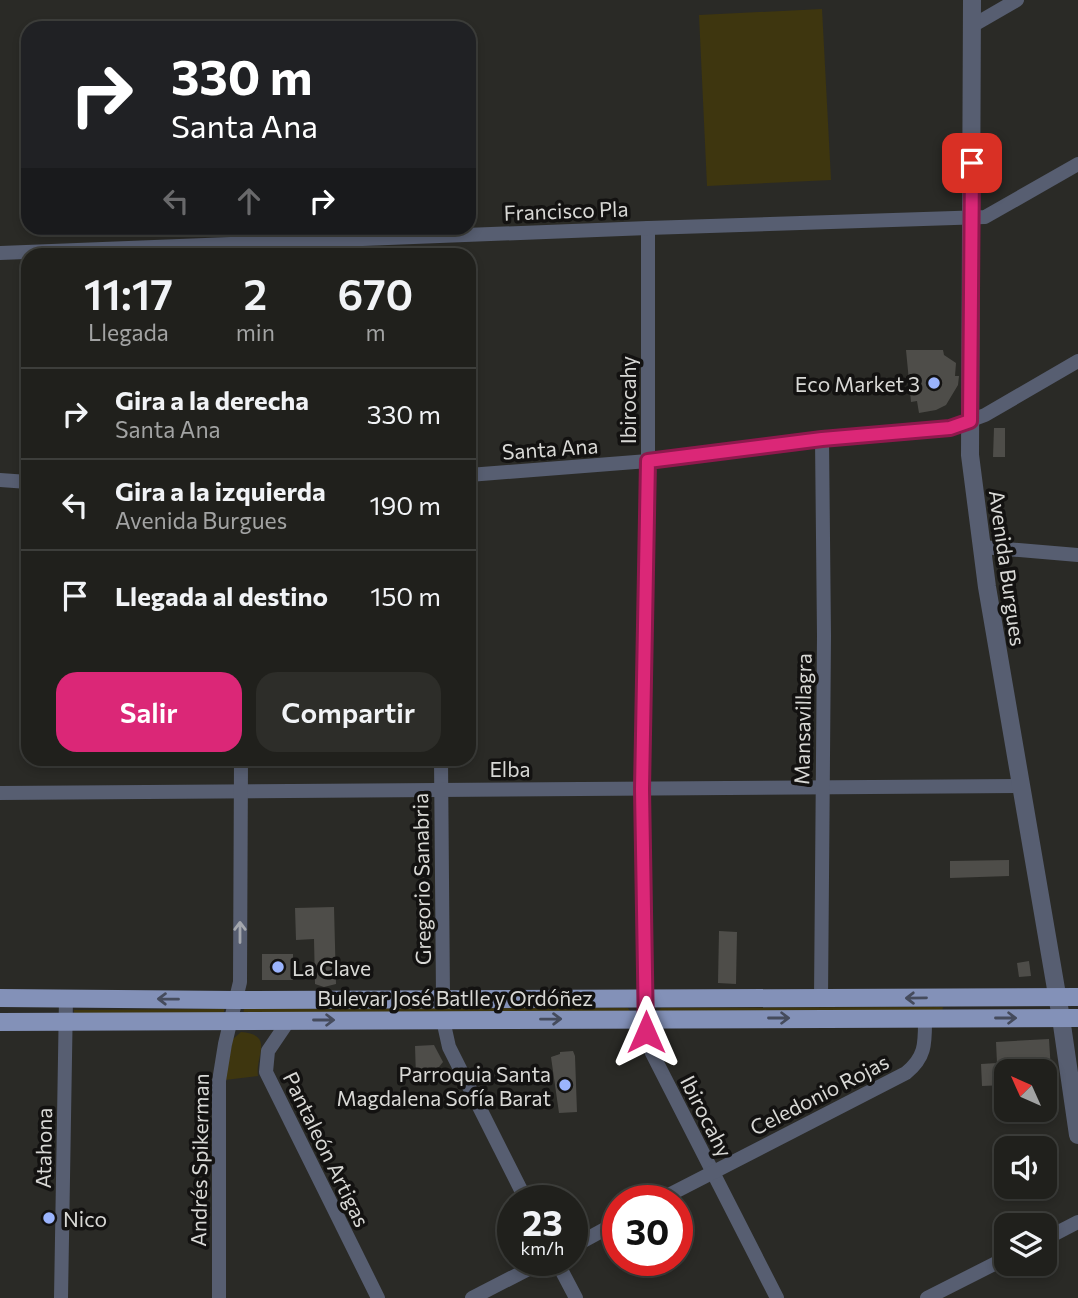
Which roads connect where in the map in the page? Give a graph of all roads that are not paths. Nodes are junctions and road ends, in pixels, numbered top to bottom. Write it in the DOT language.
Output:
graph roads {
  1 [pos="972,0"];
  2 [pos="1017,0"];
  3 [pos="972,26"];
  4 [pos="1078,164"];
  5 [pos="972,218"];
  6 [pos="648,228"];
  7 [pos="279,248"];
  8 [pos="0,253"];
  9 [pos="21,253"];
  10 [pos="1078,361"];
  11 [pos="970,421"];
  12 [pos="822,439"];
  13 [pos="648,461"];
  14 [pos="476,474"];
  15 [pos="0,480"];
  16 [pos="21,482"];
  17 [pos="982,547"];
  18 [pos="1078,555"];
  19 [pos="240,766"];
  20 [pos="441,766"];
  21 [pos="1020,786"];
  22 [pos="822,788"];
  23 [pos="642,789"];
  24 [pos="440,790"];
  25 [pos="240,792"];
  26 [pos="0,793"];
  27 [pos="1057,997"];
  28 [pos="1078,997"];
  29 [pos="0,998"];
  30 [pos="66,998"];
  31 [pos="443,998"];
  32 [pos="645,999"];
  33 [pos="821,999"];
  34 [pos="236,1000"];
  35 [pos="646,1018"];
  36 [pos="925,1018"];
  37 [pos="1070,1018"];
  38 [pos="289,1020"];
  39 [pos="443,1020"];
  40 [pos="0,1022"];
  41 [pos="66,1022"];
  42 [pos="231,1023"];
  43 [pos="1078,1135"];
  44 [pos="712,1172"];
  45 [pos="518,1185"];
  46 [pos="687,1185"];
  47 [pos="1078,1222"];
  48 [pos="1057,1232"];
  49 [pos="994,1264"];
  50 [pos="515,1276"];
  51 [pos="564,1276"];
  52 [pos="61,1298"];
  53 [pos="219,1298"];
  54 [pos="378,1298"];
  55 [pos="472,1298"];
  56 [pos="576,1298"];
  57 [pos="777,1298"];
  58 [pos="927,1298"];
  1 -- 3 [label="street, Avenida Burgues"];
  2 -- 3 [label="street"];
  3 -- 5 [label="street, Avenida Burgues"];
  4 -- 5 [label="street, Francisco Pla"];
  5 -- 6 [label="street, Francisco Pla"];
  5 -- 11 [label="street, Avenida Burgues"];
  6 -- 7 [label="street, Francisco Pla"];
  6 -- 13 [label="street, Ibirocahy"];
  8 -- 9 [label="street, Francisco Pla"];
  10 -- 11 [label="street, Santa Ana"];
  11 -- 12 [label="street, Santa Ana"];
  11 -- 17 [label="street, Avenida Burgues"];
  12 -- 13 [label="street, Santa Ana"];
  12 -- 22 [label="street, Mansavillagra"];
  13 -- 14 [label="street, Santa Ana"];
  13 -- 23 [label="street, Ibirocahy"];
  15 -- 16 [label="street"];
  17 -- 18 [label="street"];
  17 -- 21 [label="street, Avenida Burgues"];
  19 -- 25 [label="street"];
  20 -- 24 [label="street, Gregorio Sanabria"];
  21 -- 22 [label="street, Elba"];
  21 -- 27 [label="street, Avenida Burgues"];
  22 -- 23 [label="street, Elba"];
  22 -- 33 [label="street, Mansavillagra"];
  23 -- 24 [label="street, Elba"];
  23 -- 32 [label="street, Ibirocahy"];
  24 -- 25 [label="street, Elba"];
  24 -- 31 [label="street, Gregorio Sanabria"];
  25 -- 26 [label="street, Elba"];
  34 -- 25 [label="street, one-way"];
  27 -- 28 [label="main road, Bulevar José Batlle y Ordóñez"];
  27 -- 33 [label="main road, Bulevar José Batlle y Ordóñez, one-way"];
  27 -- 37 [label="street, Avenida Burgues"];
  29 -- 30 [label="main road, Bulevar José Batlle y Ordóñez"];
  34 -- 30 [label="main road, Bulevar José Batlle y Ordóñez, one-way"];
  30 -- 41 [label="street, Atahona"];
  31 -- 32 [label="main road, Bulevar José Batlle y Ordóñez"];
  31 -- 34 [label="main road, Bulevar José Batlle y Ordóñez"];
  32 -- 33 [label="main road, Bulevar José Batlle y Ordóñez"];
  32 -- 35 [label="street, Ibirocahy"];
  34 -- 42 [label="street"];
  35 -- 36 [label="main road, Bulevar José Batlle y Ordóñez, one-way"];
  39 -- 35 [label="main road, Bulevar José Batlle y Ordóñez, one-way"];
  35 -- 44 [label="street, Ibirocahy"];
  36 -- 37 [label="main road, Bulevar José Batlle y Ordóñez, one-way"];
  36 -- 44 [label="street, Celedonio Rojas"];
  37 -- 43 [label="street, Avenida Burgues"];
  38 -- 39 [label="main road, Bulevar José Batlle y Ordóñez, one-way"];
  38 -- 42 [label="main road, Bulevar José Batlle y Ordóñez"];
  38 -- 54 [label="street, Pantaleón Artigas"];
  39 -- 45 [label="street"];
  40 -- 41 [label="main road, Bulevar José Batlle y Ordóñez"];
  41 -- 42 [label="main road, Bulevar José Batlle y Ordóñez"];
  41 -- 52 [label="street, Atahona"];
  42 -- 53 [label="street, Andrés Spikerman"];
  44 -- 46 [label="street, Celedonio Rojas"];
  44 -- 57 [label="street, Ibirocahy"];
  47 -- 48 [label="street"];
  49 -- 58 [label="street"];
  50 -- 55 [label="street"];
  51 -- 56 [label="street"];
}
